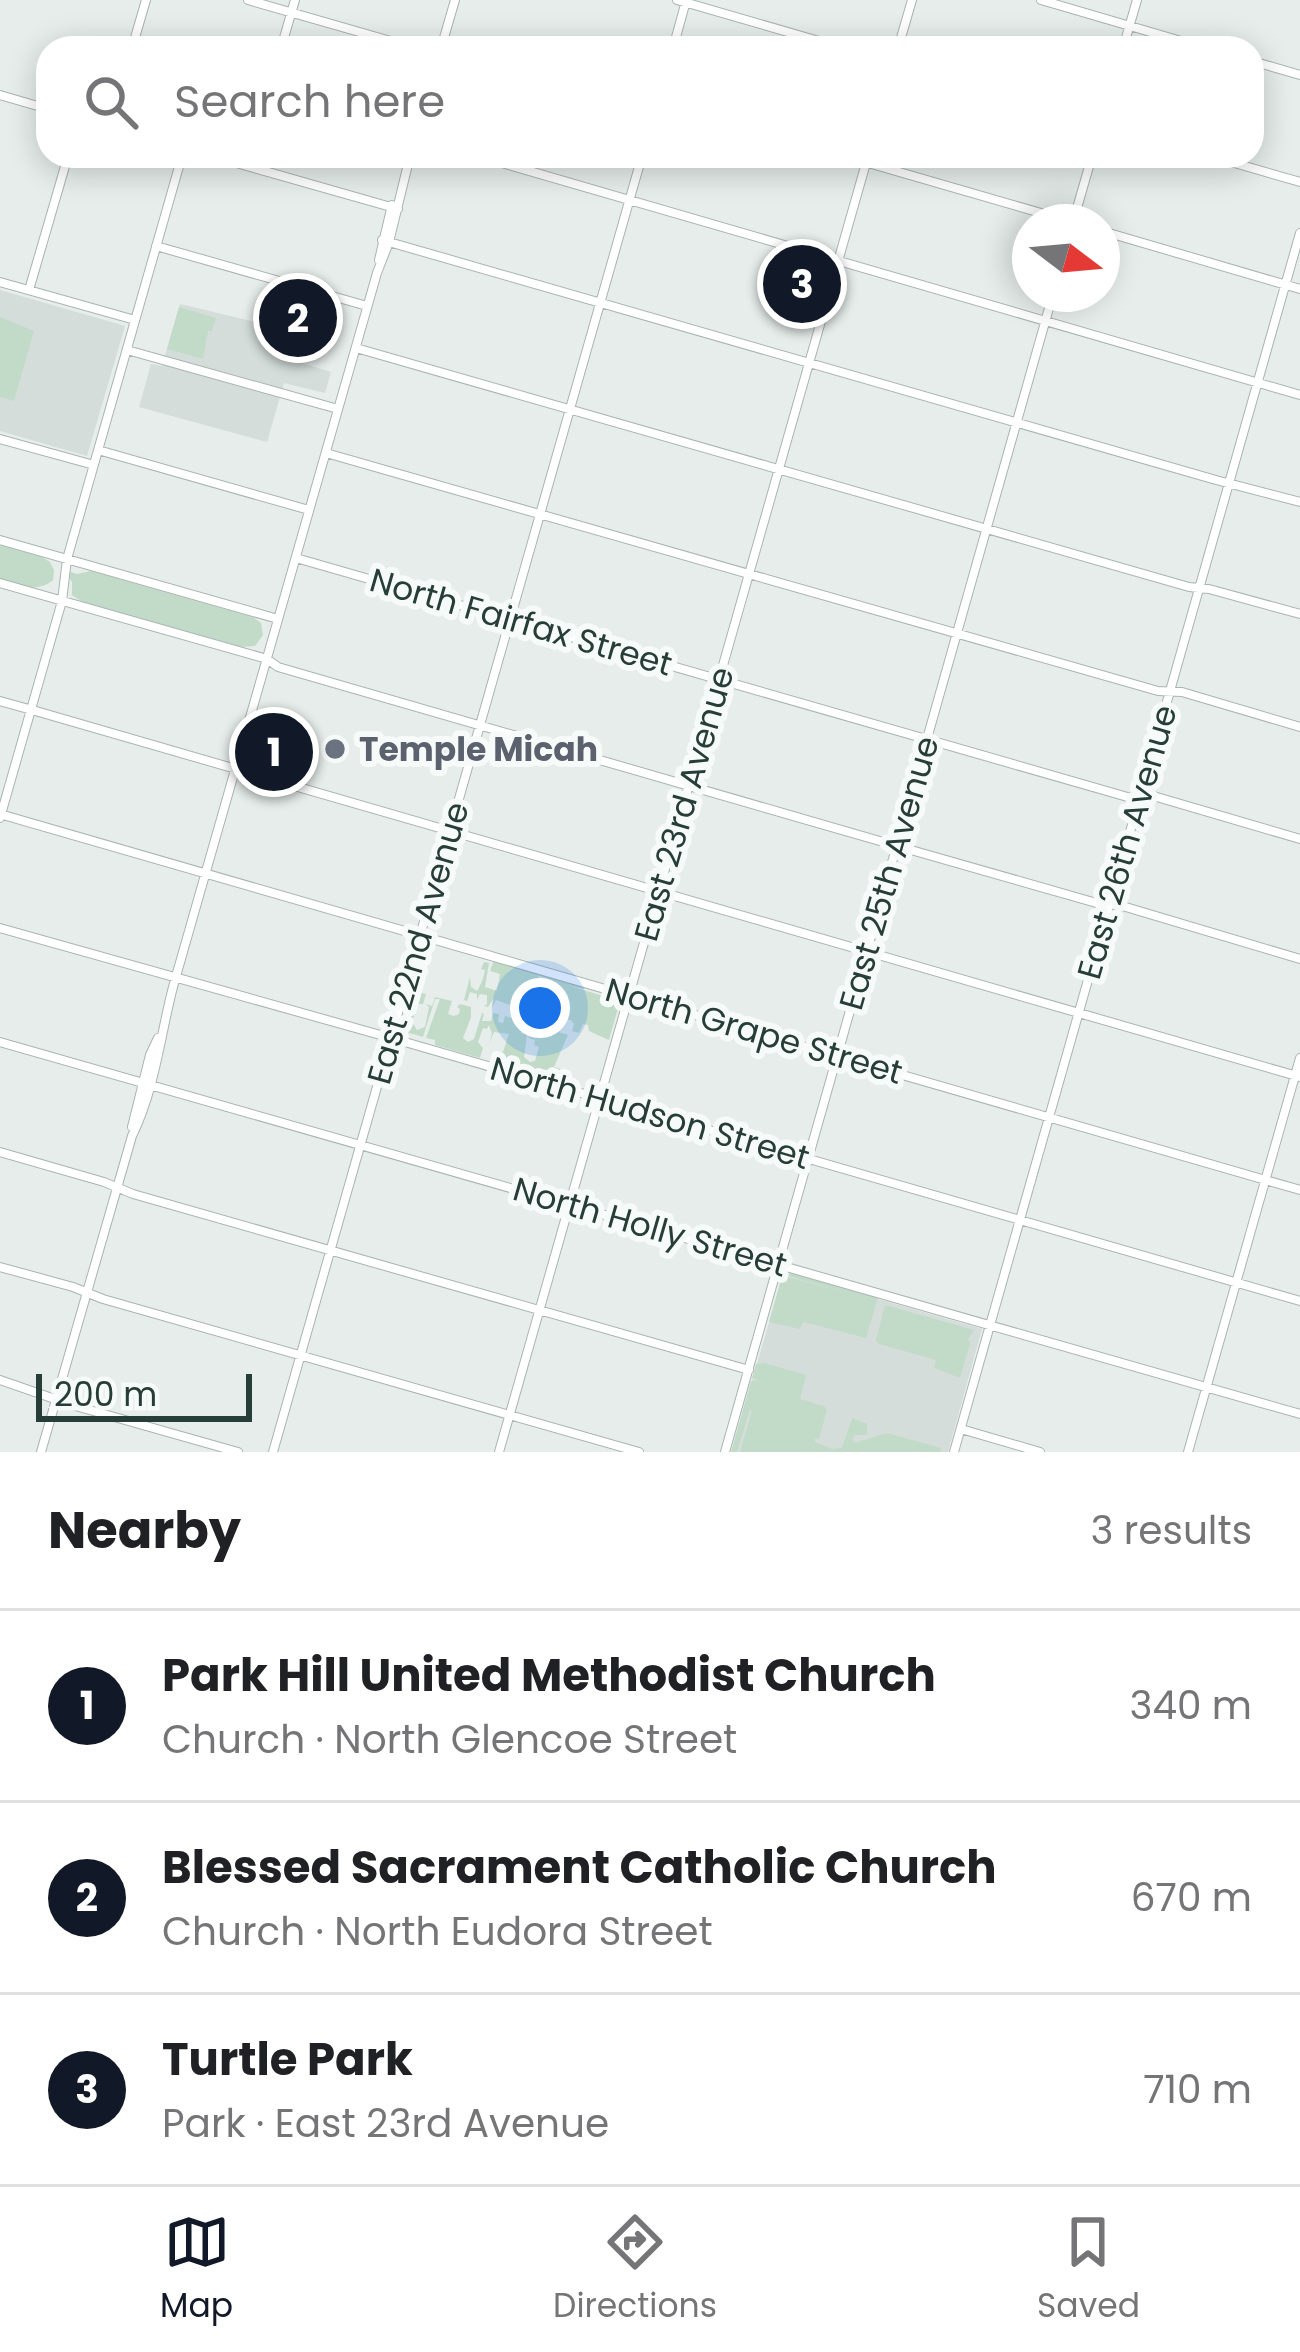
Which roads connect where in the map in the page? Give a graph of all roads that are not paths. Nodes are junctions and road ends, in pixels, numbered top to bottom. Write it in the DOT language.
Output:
graph roads {
  1 [pos="146,0"];
  2 [pos="248,0"];
  3 [pos="295,0"];
  4 [pos="455,0"];
  5 [pos="912,0"];
  6 [pos="1042,0"];
  7 [pos="1137,0"];
  8 [pos="683,1"];
  9 [pos="292,12"];
  10 [pos="1129,26"];
  11 [pos="136,36"];
  12 [pos="285,36"];
  13 [pos="374,36"];
  14 [pos="444,36"];
  15 [pos="676,36"];
  16 [pos="802,36"];
  17 [pos="902,36"];
  18 [pos="1126,36"];
  19 [pos="1164,36"];
  20 [pos="1264,65"];
  21 [pos="1300,75"];
  22 [pos="0,95"];
  23 [pos="36,106"];
  24 [pos="65,168"];
  25 [pos="179,168"];
  26 [pos="271,168"];
  27 [pos="407,168"];
  28 [pos="519,168"];
  29 [pos="639,168"];
  30 [pos="864,168"];
  31 [pos="896,168"];
  32 [pos="1088,168"];
  33 [pos="1252,168"];
  34 [pos="1300,182"];
  35 [pos="630,200"];
  36 [pos="1013,204"];
  37 [pos="1077,204"];
  38 [pos="394,208"];
  39 [pos="1300,233"];
  40 [pos="1120,236"];
  41 [pos="386,241"];
  42 [pos="156,246"];
  43 [pos="838,261"];
  44 [pos="0,282"];
  45 [pos="1285,285"];
  46 [pos="1300,289"];
  47 [pos="29,290"];
  48 [pos="601,302"];
  49 [pos="367,306"];
  50 [pos="1048,312"];
  51 [pos="135,320"];
  52 [pos="1046,321"];
  53 [pos="356,348"];
  54 [pos="127,350"];
  55 [pos="809,361"];
  56 [pos="1258,382"];
  57 [pos="1300,395"];
  58 [pos="338,409"];
  59 [pos="570,410"];
  60 [pos="1017,422"];
  61 [pos="0,439"];
  62 [pos="98,450"];
  63 [pos="326,453"];
  64 [pos="94,465"];
  65 [pos="779,469"];
  66 [pos="1229,483"];
  67 [pos="1300,502"];
  68 [pos="309,510"];
  69 [pos="540,515"];
  70 [pos="987,529"];
  71 [pos="0,540"];
  72 [pos="296,558"];
  73 [pos="67,559"];
  74 [pos="749,574"];
  75 [pos="0,583"];
  76 [pos="1199,587"];
  77 [pos="62,601"];
  78 [pos="1300,614"];
  79 [pos="278,619"];
  80 [pos="511,620"];
  81 [pos="958,633"];
  82 [pos="267,658"];
  83 [pos="720,679"];
  84 [pos="1169,692"];
  85 [pos="0,701"];
  86 [pos="31,710"];
  87 [pos="480,726"];
  88 [pos="1300,727"];
  89 [pos="927,740"];
  90 [pos="236,768"];
  91 [pos="689,784"];
  92 [pos="1139,796"];
  93 [pos="0,816"];
  94 [pos="451,829"];
  95 [pos="1300,839"];
  96 [pos="897,846"];
  97 [pos="206,873"];
  98 [pos="659,890"];
  99 [pos="1109,904"];
  100 [pos="0,928"];
  101 [pos="421,934"];
  102 [pos="866,953"];
  103 [pos="1300,959"];
  104 [pos="176,978"];
  105 [pos="630,994"];
  106 [pos="1078,1012"];
  107 [pos="391,1038"];
  108 [pos="0,1042"];
  109 [pos="838,1055"];
  110 [pos="1300,1058"];
  111 [pos="1298,1077"];
  112 [pos="146,1084"];
  113 [pos="600,1098"];
  114 [pos="1049,1116"];
  115 [pos="361,1145"];
  116 [pos="0,1152"];
  117 [pos="808,1159"];
  118 [pos="1265,1179"];
  119 [pos="117,1187"];
  120 [pos="1300,1190"];
  121 [pos="570,1204"];
  122 [pos="1019,1220"];
  123 [pos="331,1250"];
  124 [pos="779,1264"];
  125 [pos="0,1267"];
  126 [pos="1235,1282"];
  127 [pos="87,1293"];
  128 [pos="1300,1301"];
  129 [pos="540,1310"];
  130 [pos="991,1324"];
  131 [pos="301,1355"];
  132 [pos="749,1370"];
  133 [pos="0,1380"];
  134 [pos="1206,1387"];
  135 [pos="56,1399"];
  136 [pos="1300,1414"];
  137 [pos="510,1415"];
  138 [pos="961,1429"];
  139 [pos="41,1452"];
  140 [pos="238,1452"];
  141 [pos="273,1452"];
  142 [pos="499,1452"];
  143 [pos="639,1452"];
  144 [pos="725,1452"];
  145 [pos="954,1452"];
  146 [pos="1040,1452"];
  147 [pos="1188,1452"];
  1 -- 11 [label="street"];
  2 -- 9 [label="street"];
  3 -- 9 [label="street"];
  4 -- 14 [label="street"];
  5 -- 17 [label="street"];
  6 -- 10 [label="street"];
  7 -- 10 [label="street"];
  8 -- 15 [label="street"];
  8 -- 16 [label="street"];
  9 -- 12 [label="street"];
  9 -- 13 [label="street"];
  10 -- 18 [label="street"];
  10 -- 19 [label="street"];
  20 -- 21 [label="street"];
  22 -- 23 [label="street"];
  24 -- 47 [label="street"];
  25 -- 42 [label="street"];
  26 -- 38 [label="street"];
  27 -- 38 [label="street"];
  28 -- 35 [label="street"];
  29 -- 35 [label="street, East 22nd Avenue"];
  30 -- 43 [label="street, East 23rd Avenue"];
  31 -- 36 [label="street"];
  32 -- 37 [label="street"];
  33 -- 34 [label="street"];
  35 -- 43 [label="street"];
  35 -- 48 [label="street, East 22nd Avenue"];
  38 -- 41 [label="street"];
  39 -- 45 [label="street, East 26th Avenue"];
  40 -- 45 [label="street"];
  41 -- 48 [label="street"];
  41 -- 49 [label="street"];
  42 -- 49 [label="street"];
  42 -- 51 [label="street"];
  43 -- 52 [label="street"];
  43 -- 55 [label="street, East 23rd Avenue"];
  44 -- 47 [label="street"];
  45 -- 46 [label="street"];
  45 -- 56 [label="street, East 26th Avenue"];
  47 -- 51 [label="street"];
  48 -- 55 [label="street"];
  48 -- 59 [label="street, East 22nd Avenue"];
  49 -- 53 [label="street"];
  50 -- 52 [label="street, East 25th Avenue"];
  51 -- 54 [label="street"];
  52 -- 56 [label="street"];
  52 -- 60 [label="street, East 25th Avenue"];
  53 -- 58 [label="street"];
  53 -- 59 [label="street"];
  54 -- 58 [label="street"];
  54 -- 62 [label="street"];
  55 -- 60 [label="street"];
  55 -- 65 [label="street, East 23rd Avenue"];
  56 -- 57 [label="street"];
  56 -- 66 [label="street, East 26th Avenue"];
  58 -- 63 [label="street"];
  59 -- 65 [label="street"];
  59 -- 69 [label="street, East 22nd Avenue"];
  60 -- 66 [label="street"];
  60 -- 70 [label="street, East 25th Avenue"];
  61 -- 64 [label="street"];
  62 -- 64 [label="street"];
  62 -- 68 [label="street"];
  63 -- 68 [label="street"];
  63 -- 69 [label="street"];
  64 -- 73 [label="street"];
  65 -- 70 [label="street"];
  65 -- 74 [label="street, East 23rd Avenue"];
  66 -- 67 [label="street"];
  66 -- 76 [label="street, East 26th Avenue"];
  68 -- 72 [label="street"];
  69 -- 74 [label="street"];
  69 -- 80 [label="street, East 22nd Avenue"];
  70 -- 76 [label="street"];
  70 -- 81 [label="street, East 25th Avenue"];
  71 -- 73 [label="street"];
  72 -- 79 [label="street"];
  72 -- 80 [label="street, North Fairfax Street"];
  73 -- 77 [label="street"];
  73 -- 79 [label="street"];
  74 -- 81 [label="street"];
  74 -- 83 [label="street, East 23rd Avenue"];
  75 -- 77 [label="street"];
  76 -- 78 [label="street"];
  76 -- 84 [label="street, East 26th Avenue"];
  77 -- 82 [label="street"];
  77 -- 86 [label="street"];
  79 -- 82 [label="street"];
  80 -- 83 [label="street, North Fairfax Street"];
  80 -- 87 [label="street, East 22nd Avenue"];
  81 -- 84 [label="street"];
  81 -- 89 [label="street, East 25th Avenue"];
  82 -- 87 [label="street"];
  82 -- 90 [label="street"];
  83 -- 89 [label="street, North Fairfax Street"];
  83 -- 91 [label="street, East 23rd Avenue"];
  84 -- 88 [label="street"];
  84 -- 92 [label="street, East 26th Avenue"];
  85 -- 86 [label="street"];
  86 -- 90 [label="street"];
  86 -- 93 [label="street"];
  87 -- 91 [label="street"];
  87 -- 94 [label="street, East 22nd Avenue"];
  89 -- 92 [label="street, North Fairfax Street"];
  89 -- 96 [label="street, East 25th Avenue"];
  90 -- 94 [label="street"];
  90 -- 97 [label="street"];
  91 -- 96 [label="street"];
  91 -- 98 [label="street, East 23rd Avenue"];
  92 -- 95 [label="street, North Fairfax Street"];
  92 -- 99 [label="street, East 26th Avenue"];
  93 -- 97 [label="street, North Grape Street"];
  94 -- 98 [label="street"];
  94 -- 101 [label="street, East 22nd Avenue"];
  96 -- 99 [label="street"];
  96 -- 102 [label="street, East 25th Avenue"];
  97 -- 101 [label="street, North Grape Street"];
  97 -- 104 [label="street"];
  98 -- 102 [label="street"];
  98 -- 105 [label="street, East 23rd Avenue"];
  99 -- 103 [label="street"];
  99 -- 106 [label="street, East 26th Avenue"];
  100 -- 104 [label="street, North Hudson Street"];
  101 -- 105 [label="street, North Grape Street"];
  101 -- 107 [label="street, East 22nd Avenue"];
  102 -- 106 [label="street"];
  102 -- 109 [label="street, East 25th Avenue"];
  104 -- 107 [label="street, North Hudson Street"];
  104 -- 112 [label="street"];
  105 -- 109 [label="street, North Grape Street"];
  105 -- 113 [label="street, East 23rd Avenue"];
  106 -- 111 [label="street"];
  106 -- 114 [label="street, East 26th Avenue"];
  107 -- 113 [label="street, North Hudson Street"];
  107 -- 115 [label="street, East 22nd Avenue"];
  108 -- 112 [label="street, North Holly Street"];
  109 -- 114 [label="street, North Grape Street"];
  109 -- 117 [label="street, East 25th Avenue"];
  110 -- 111 [label="street"];
  111 -- 118 [label="street"];
  112 -- 115 [label="street, North Holly Street"];
  112 -- 119 [label="street"];
  113 -- 117 [label="street, North Hudson Street"];
  113 -- 121 [label="street, East 23rd Avenue"];
  114 -- 118 [label="street, North Grape Street"];
  114 -- 122 [label="street, East 26th Avenue"];
  115 -- 121 [label="street, North Holly Street"];
  115 -- 123 [label="street, East 22nd Avenue"];
  116 -- 119 [label="street"];
  117 -- 122 [label="street, North Hudson Street"];
  117 -- 124 [label="street, East 25th Avenue"];
  118 -- 120 [label="street, North Grape Street"];
  118 -- 126 [label="street"];
  119 -- 123 [label="street"];
  119 -- 127 [label="street"];
  121 -- 124 [label="street, North Holly Street"];
  121 -- 129 [label="street, East 23rd Avenue"];
  122 -- 126 [label="street, North Hudson Street"];
  122 -- 130 [label="street, East 26th Avenue"];
  123 -- 129 [label="street"];
  123 -- 131 [label="street, East 22nd Avenue"];
  124 -- 130 [label="street, North Holly Street"];
  124 -- 132 [label="street, East 25th Avenue"];
  125 -- 127 [label="street"];
  126 -- 128 [label="street, North Hudson Street"];
  126 -- 134 [label="street"];
  127 -- 131 [label="street"];
  127 -- 135 [label="street"];
  129 -- 132 [label="street"];
  129 -- 137 [label="street, East 23rd Avenue"];
  130 -- 134 [label="street, North Holly Street"];
  130 -- 138 [label="street, East 26th Avenue"];
  131 -- 137 [label="street"];
  131 -- 141 [label="street, East 22nd Avenue"];
  132 -- 144 [label="street, East 25th Avenue"];
  133 -- 135 [label="street"];
  134 -- 136 [label="street, North Holly Street"];
  134 -- 147 [label="street"];
  135 -- 139 [label="street"];
  135 -- 140 [label="street"];
  137 -- 142 [label="street, East 23rd Avenue"];
  137 -- 143 [label="street"];
  138 -- 145 [label="street, East 26th Avenue"];
  138 -- 146 [label="street"];
}
